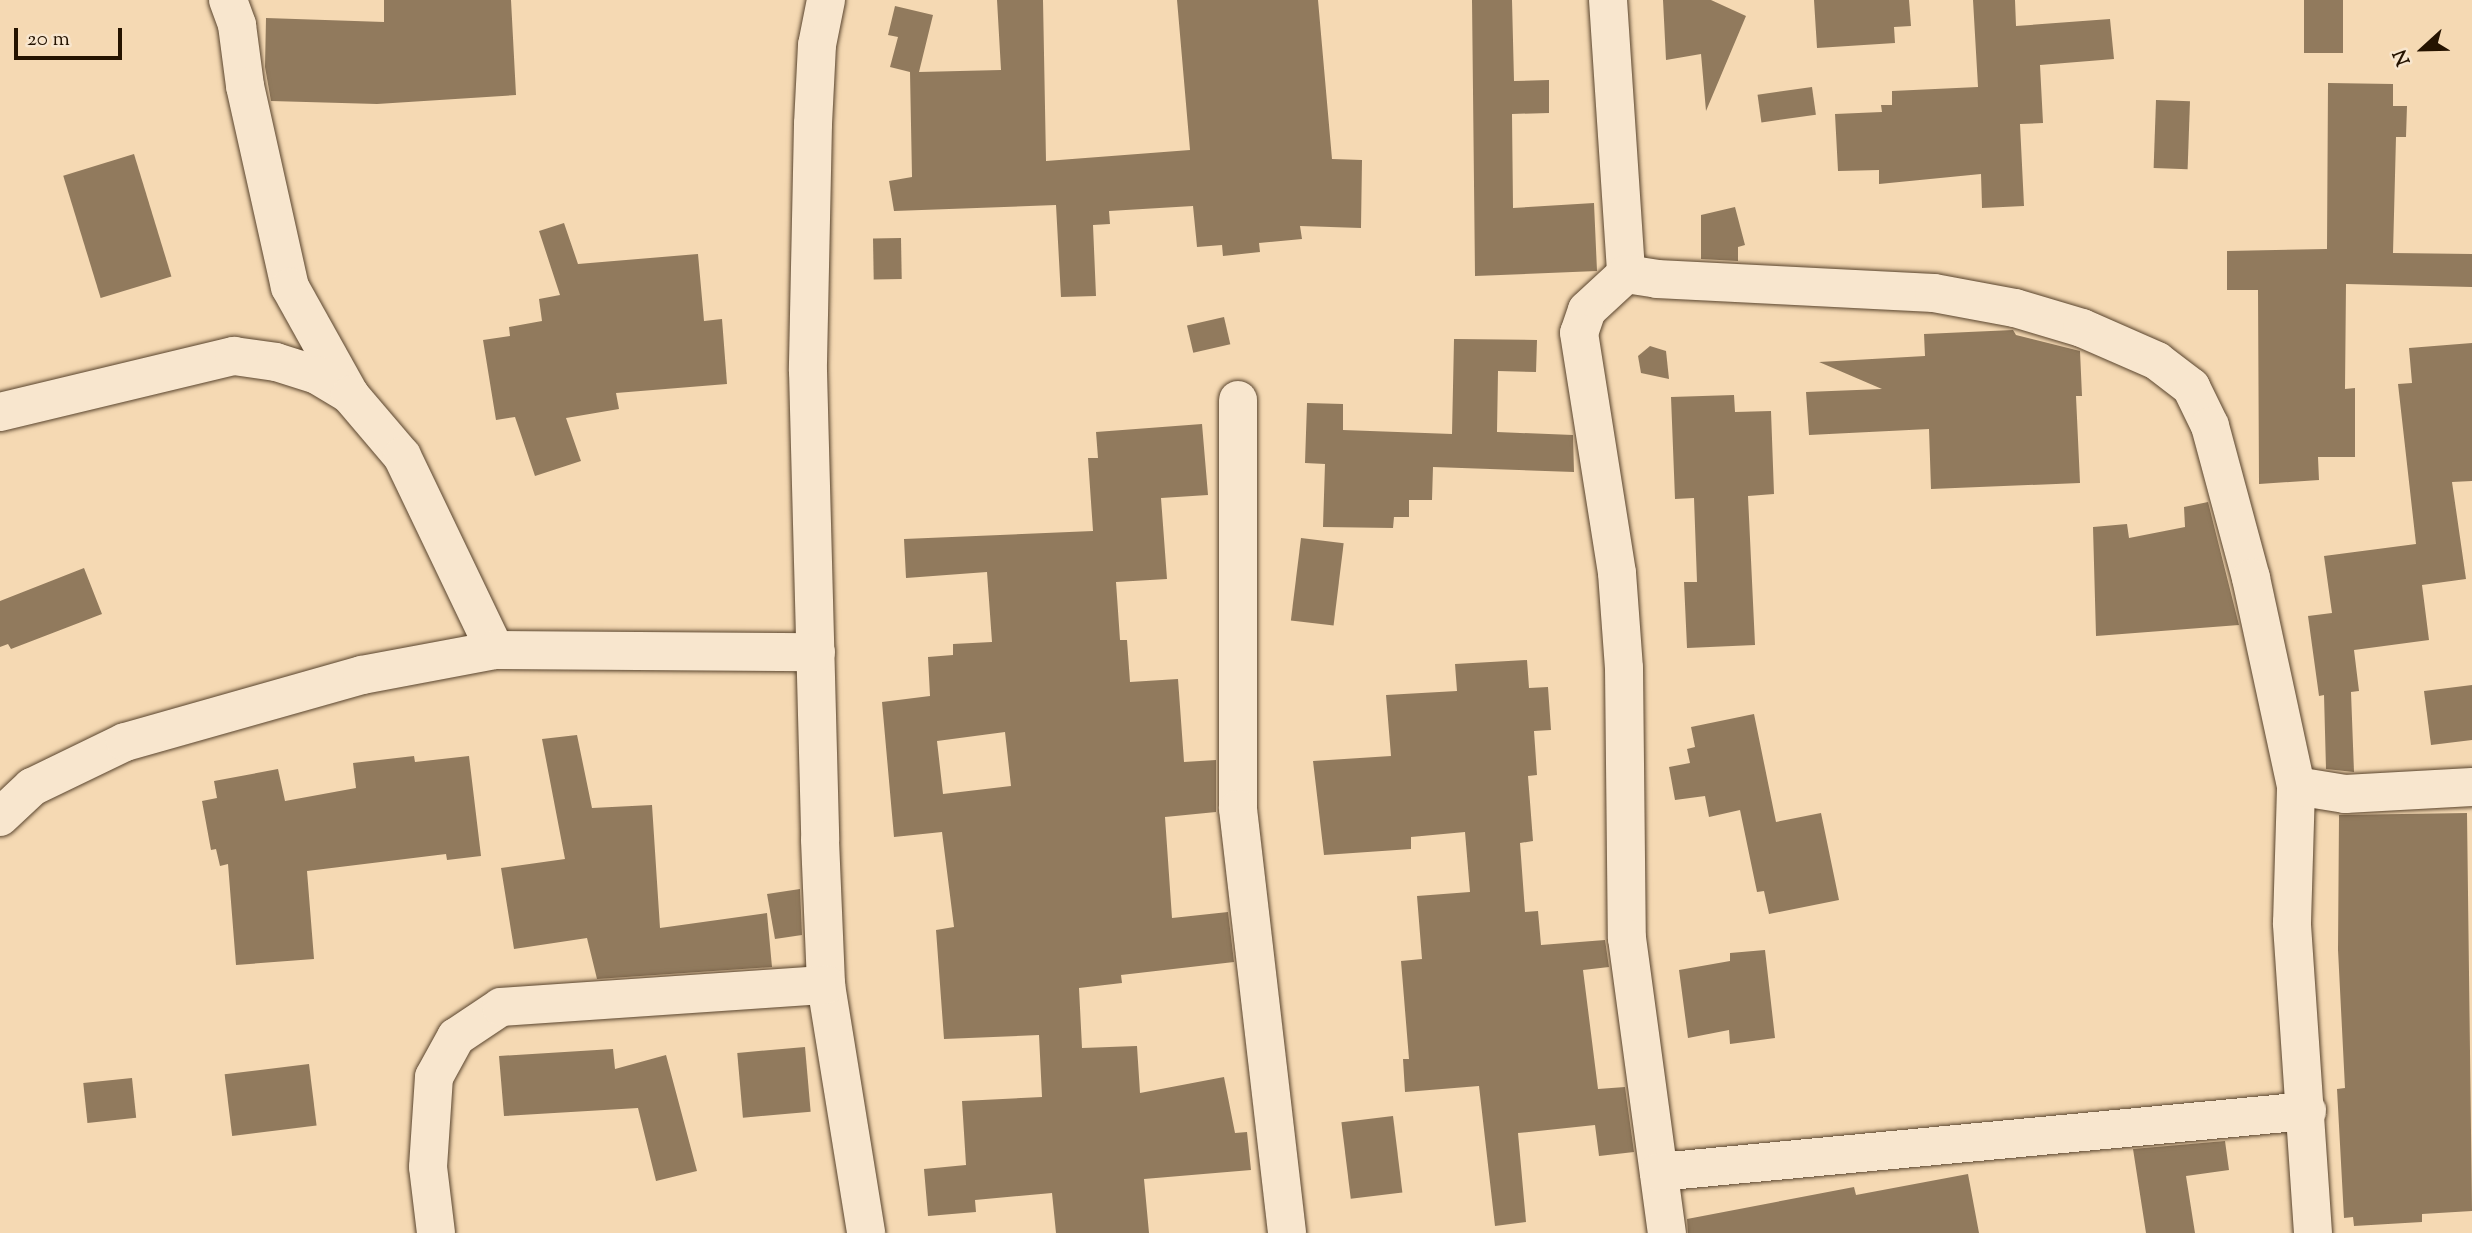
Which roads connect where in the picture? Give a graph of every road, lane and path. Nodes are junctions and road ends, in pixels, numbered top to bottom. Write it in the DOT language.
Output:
graph roads {
  1 [pos="228,0"];
  2 [pos="826,0"];
  3 [pos="1608,0"];
  4 [pos="1626,274"];
  5 [pos="350,395"];
  6 [pos="1238,400"];
  7 [pos="0,412"];
  8 [pos="495,650"];
  9 [pos="816,652"];
  10 [pos="2296,786"];
  11 [pos="2472,787"];
  12 [pos="0,817"];
  13 [pos="826,985"];
  14 [pos="2306,1111"];
  15 [pos="1659,1172"];
  16 [pos="436,1233"];
  17 [pos="866,1233"];
  18 [pos="1287,1233"];
  19 [pos="1667,1233"];
  20 [pos="2313,1233"];
  1 -- 5 [label="street"];
  2 -- 9 [label="street"];
  3 -- 4 [label="street"];
  4 -- 10 [label="street"];
  4 -- 15 [label="street"];
  5 -- 7 [label="street"];
  5 -- 8 [label="street"];
  6 -- 18 [label="street"];
  8 -- 9 [label="street"];
  8 -- 12 [label="street"];
  9 -- 13 [label="street"];
  10 -- 11 [label="street"];
  10 -- 14 [label="street"];
  13 -- 16 [label="street"];
  13 -- 17 [label="street"];
  14 -- 15 [label="street"];
  14 -- 20 [label="street"];
  15 -- 19 [label="street"];
}
